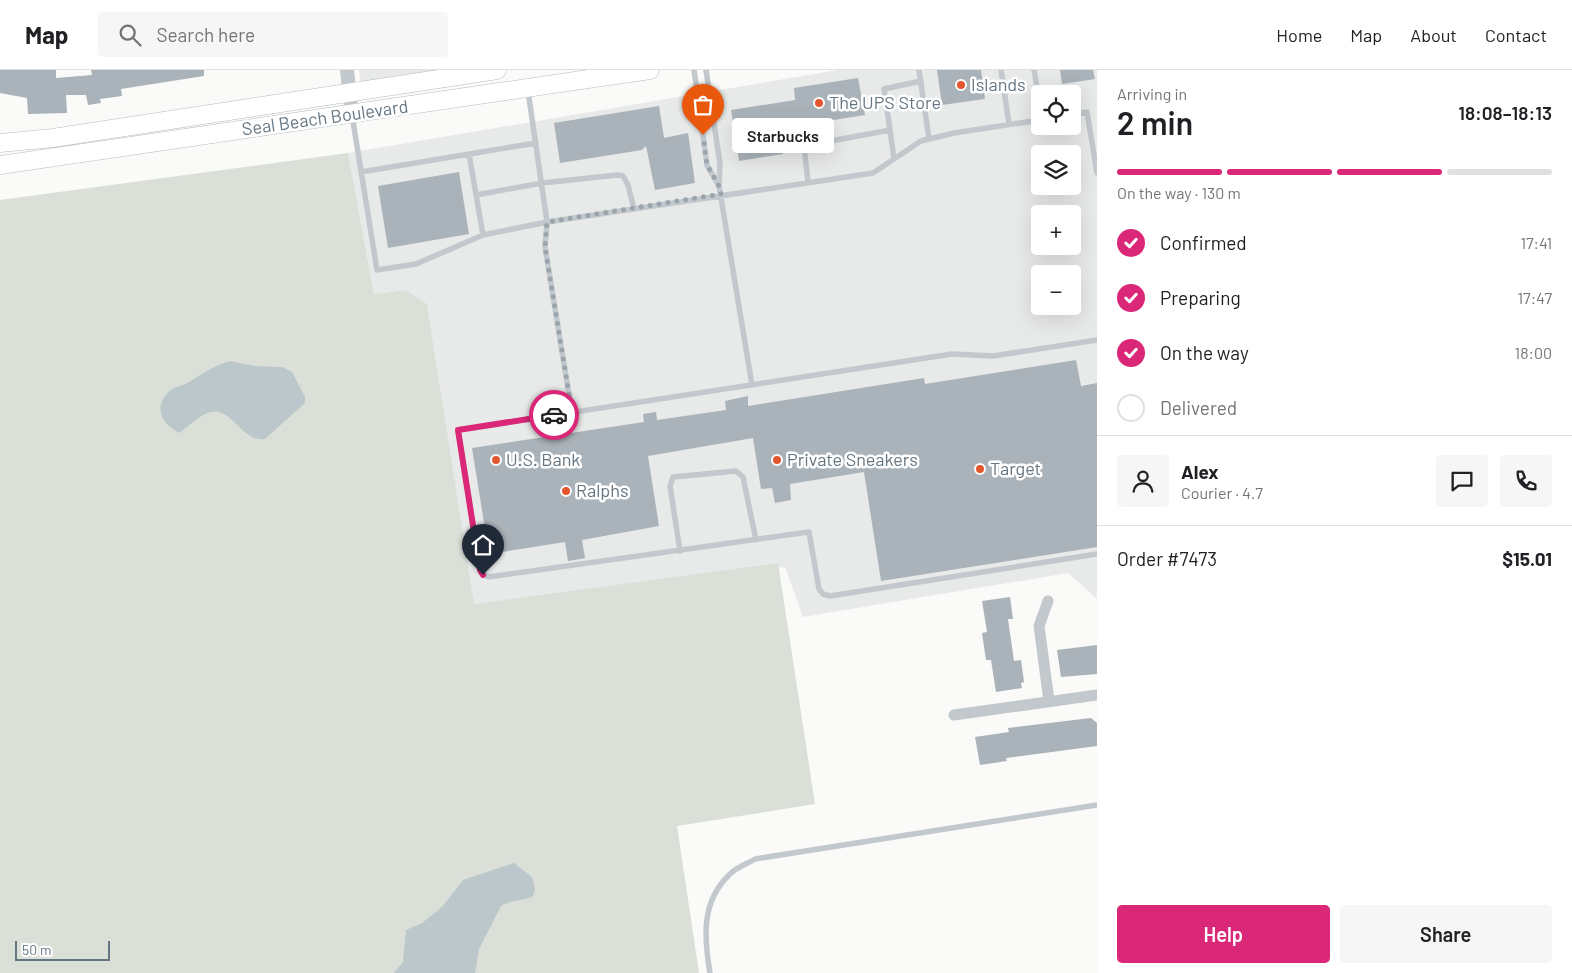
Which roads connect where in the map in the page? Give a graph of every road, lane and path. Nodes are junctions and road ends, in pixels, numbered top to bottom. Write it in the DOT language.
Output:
graph roads {
  1 [pos="347,70"];
  2 [pos="497,70"];
  3 [pos="650,70"];
  4 [pos="694,70"];
  5 [pos="706,70"];
  6 [pos="919,70"];
  7 [pos="1001,70"];
  8 [pos="1034,70"];
  9 [pos="921,81"];
  10 [pos="1037,85"];
  11 [pos="528,89"];
  12 [pos="350,92"];
  13 [pos="1081,113"];
  14 [pos="352,114"];
  15 [pos="1031,121"];
  16 [pos="1010,124"];
  17 [pos="890,130"];
  18 [pos="929,139"];
  19 [pos="0,143"];
  20 [pos="536,143"];
  21 [pos="469,154"];
  22 [pos="894,159"];
  23 [pos="0,165"];
  24 [pos="361,172"];
  25 [pos="1097,173"];
  26 [pos="808,182"];
  27 [pos="542,183"];
  28 [pos="719,186"];
  29 [pos="476,194"];
  30 [pos="721,194"];
  31 [pos="634,208"];
  32 [pos="547,222"];
  33 [pos="483,235"];
  34 [pos="1097,340"];
  35 [pos="752,385"];
  36 [pos="572,412"];
  37 [pos="756,540"];
  38 [pos="680,550"];
  39 [pos="1097,554"];
  40 [pos="1048,601"];
  41 [pos="1097,695"];
  42 [pos="1049,701"];
  43 [pos="954,715"];
  44 [pos="1097,805"];
  45 [pos="710,973"];
  1 -- 12 [label="street"];
  2 -- 12 [label="main road, Seal Beach Boulevard"];
  3 -- 11 [label="main road, Seal Beach Boulevard"];
  4 -- 28 [label="lane"];
  5 -- 28 [label="lane"];
  6 -- 9 [label="lane"];
  7 -- 16 [label="lane"];
  8 -- 10 [label="lane"];
  9 -- 17 [label="lane"];
  9 -- 18 [label="lane"];
  11 -- 14 [label="main road, Seal Beach Boulevard"];
  11 -- 20 [label="lane"];
  12 -- 14 [label="street"];
  12 -- 19 [label="main road, Seal Beach Boulevard"];
  13 -- 25 [label="lane"];
  14 -- 23 [label="main road, Seal Beach Boulevard"];
  14 -- 24 [label="lane"];
  15 -- 16 [label="lane"];
  16 -- 18 [label="lane"];
  17 -- 22 [label="lane"];
  17 -- 26 [label="lane"];
  18 -- 22 [label="lane"];
  20 -- 21 [label="lane"];
  20 -- 27 [label="lane"];
  21 -- 24 [label="lane"];
  21 -- 29 [label="lane"];
  22 -- 26 [label="lane"];
  24 -- 33 [label="lane"];
  26 -- 30 [label="lane"];
  27 -- 29 [label="lane"];
  27 -- 31 [label="lane"];
  27 -- 32 [label="lane"];
  28 -- 30 [label="lane"];
  29 -- 33 [label="lane"];
  30 -- 31 [label="lane"];
  30 -- 35 [label="lane"];
  31 -- 32 [label="lane"];
  32 -- 33 [label="lane"];
  32 -- 36 [label="lane"];
  34 -- 35 [label="lane"];
  35 -- 36 [label="lane"];
  36 -- 38 [label="lane"];
  37 -- 38 [label="lane"];
  37 -- 38 [label="lane"];
  37 -- 39 [label="lane"];
  40 -- 42 [label="street"];
  41 -- 42 [label="street"];
  42 -- 43 [label="street"];
  44 -- 45 [label="lane"];
}
